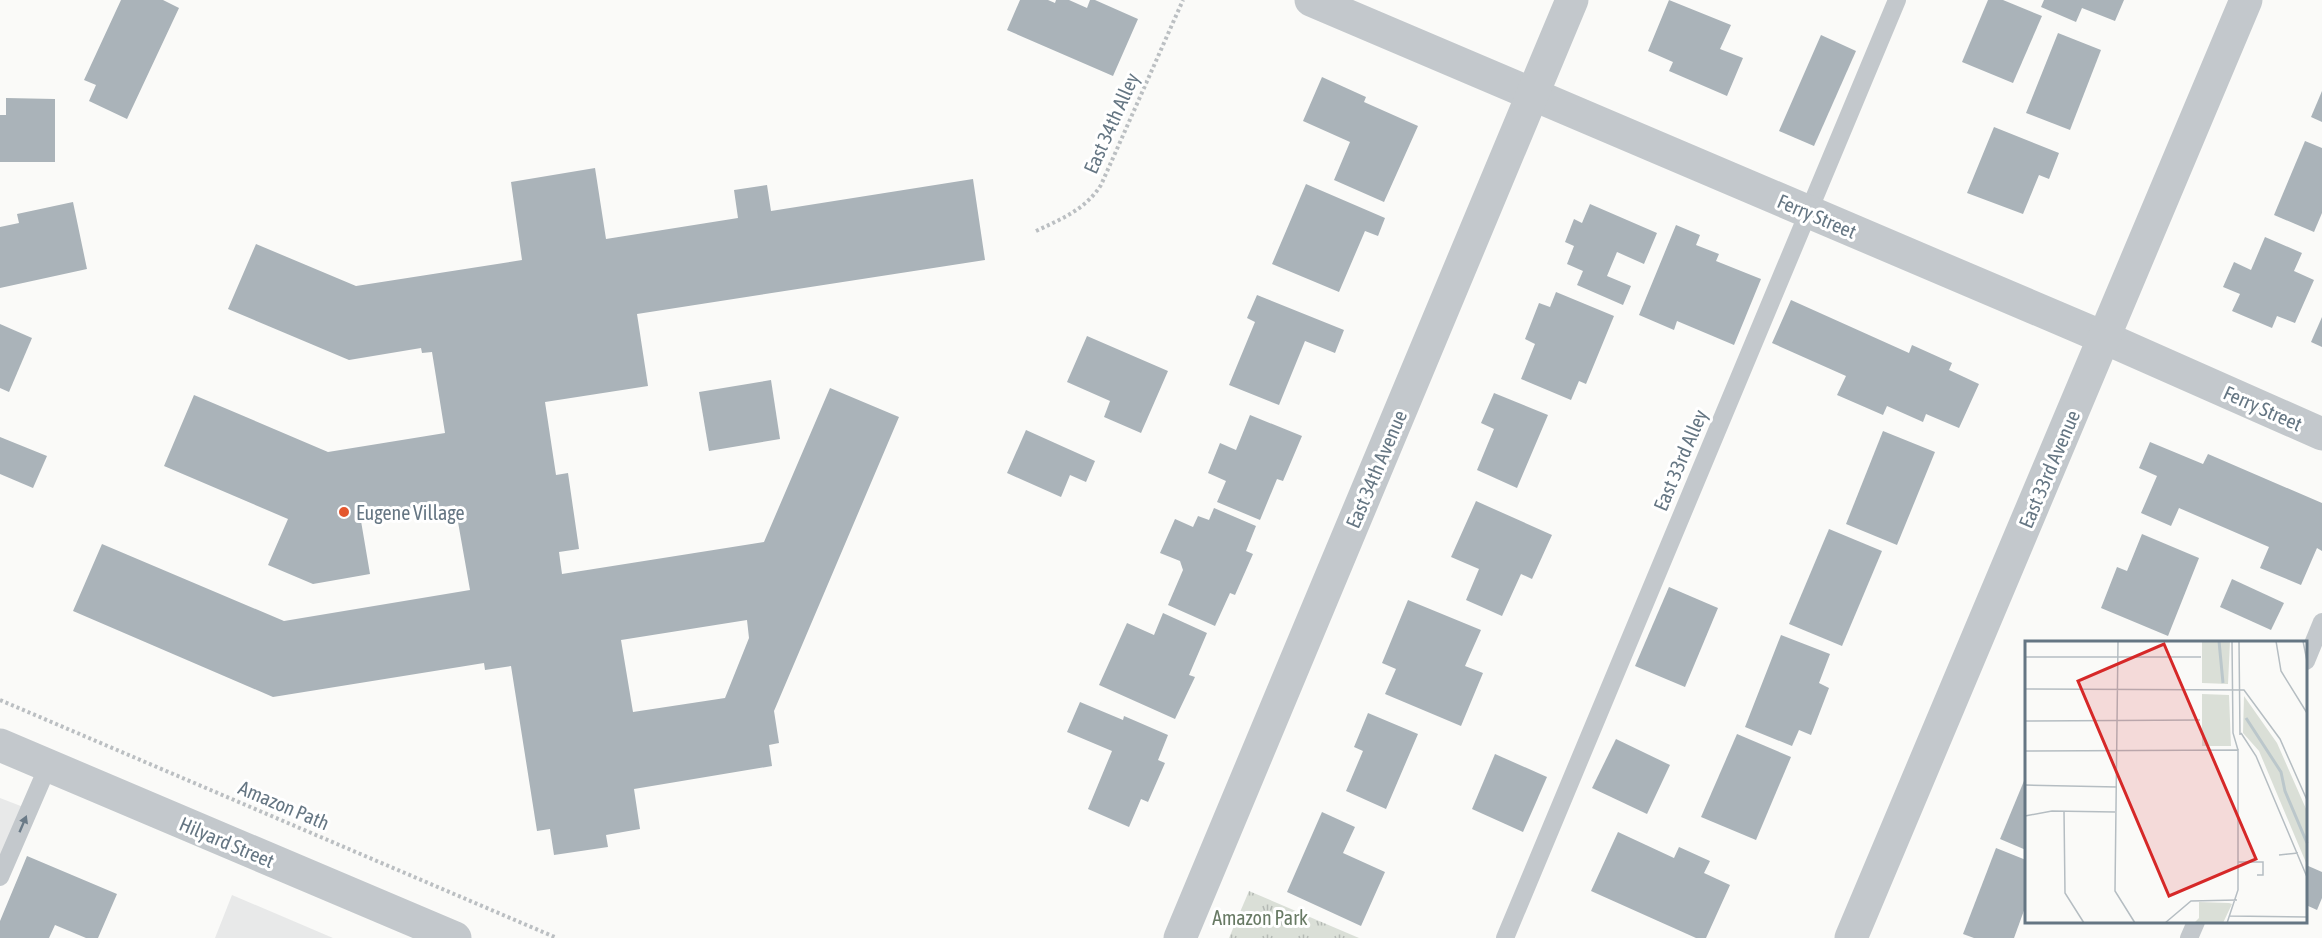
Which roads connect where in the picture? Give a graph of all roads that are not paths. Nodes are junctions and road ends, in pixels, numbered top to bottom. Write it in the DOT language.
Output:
graph roads {
  1 [pos="1311,0"];
  2 [pos="1572,0"];
  3 [pos="1897,0"];
  4 [pos="2246,0"];
  5 [pos="1533,94"];
  6 [pos="1808,212"];
  7 [pos="2105,338"];
  8 [pos="2322,434"];
  9 [pos="2322,622"];
  10 [pos="2307,659"];
  11 [pos="0,745"];
  12 [pos="48,766"];
  13 [pos="0,877"];
  14 [pos="2195,923"];
  15 [pos="455,938"];
  16 [pos="1180,938"];
  17 [pos="1505,938"];
  18 [pos="1851,938"];
  19 [pos="2189,938"];
  1 -- 5 [label="street, Ferry Street"];
  2 -- 5 [label="street, East 34th Avenue"];
  3 -- 6 [label="lane, East 33rd Alley"];
  4 -- 7 [label="street, East 33rd Avenue"];
  5 -- 6 [label="street, Ferry Street"];
  5 -- 16 [label="street, East 34th Avenue"];
  6 -- 7 [label="street, Ferry Street"];
  6 -- 17 [label="lane, East 33rd Alley"];
  7 -- 8 [label="street, Ferry Street"];
  7 -- 18 [label="street, East 33rd Avenue"];
  9 -- 10 [label="lane"];
  11 -- 12 [label="street, Hilyard Street"];
  13 -- 12 [label="lane, one-way"];
  12 -- 15 [label="street, Hilyard Street"];
  14 -- 19 [label="lane"];
}
